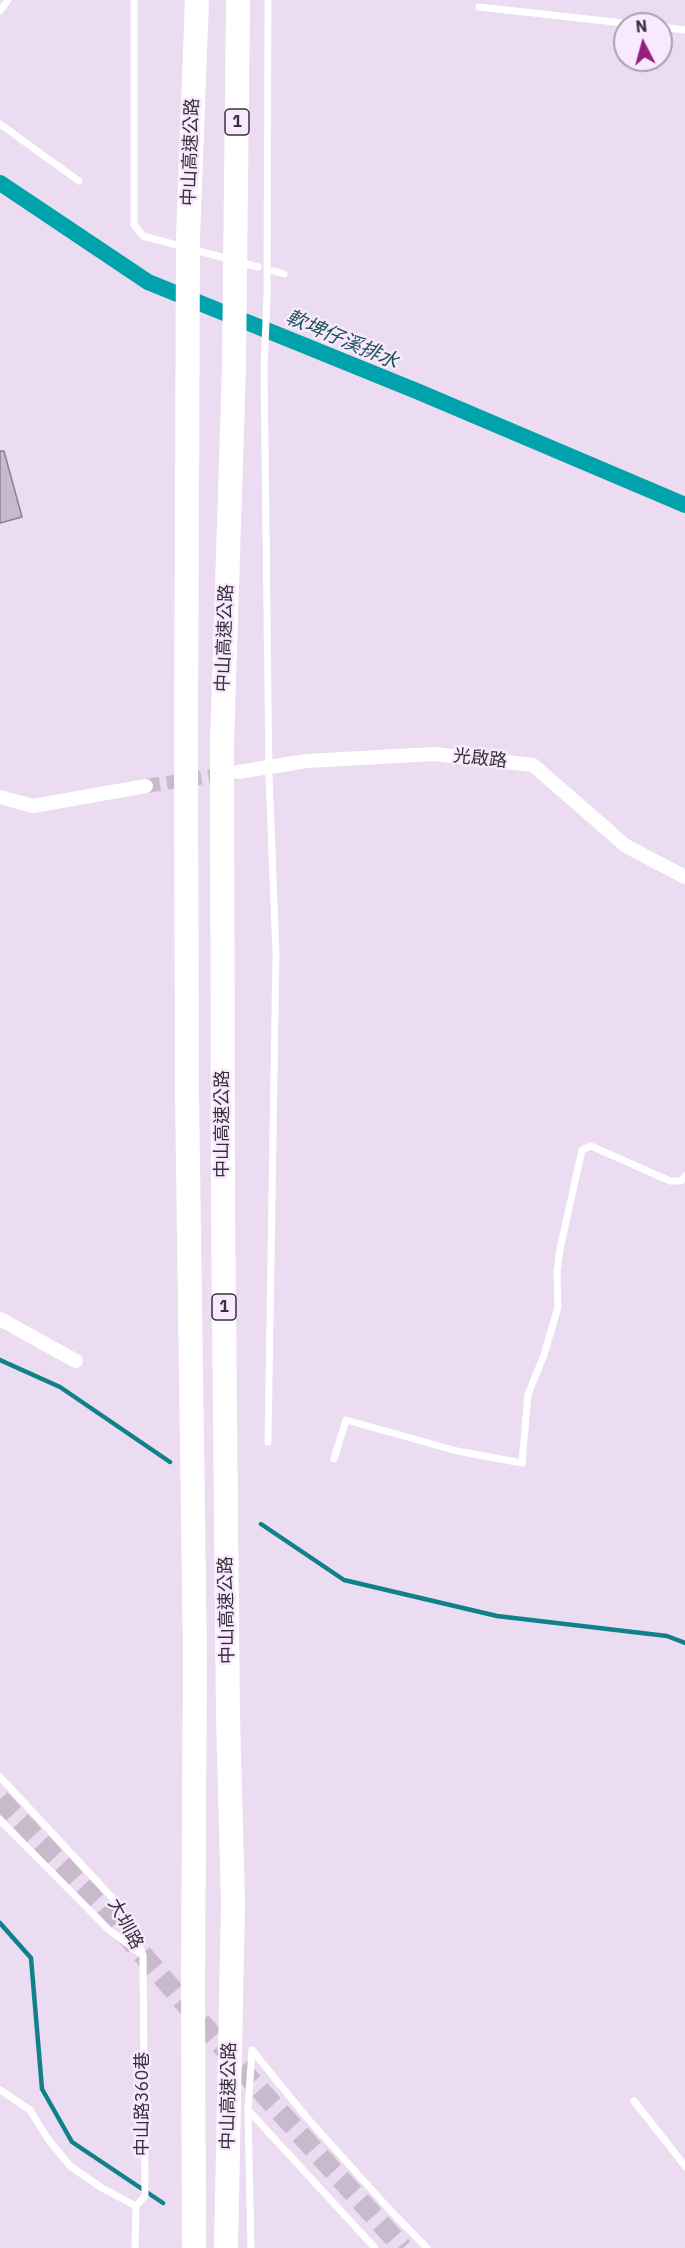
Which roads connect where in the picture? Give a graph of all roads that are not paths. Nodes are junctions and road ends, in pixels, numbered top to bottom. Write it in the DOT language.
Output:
graph roads {
  1 [pos="8,0"];
  2 [pos="134,0"];
  3 [pos="197,0"];
  4 [pos="238,0"];
  5 [pos="268,0"];
  6 [pos="479,7"];
  7 [pos="0,11"];
  8 [pos="613,22"];
  9 [pos="0,124"];
  10 [pos="80,181"];
  11 [pos="258,267"];
  12 [pos="274,271"];
  13 [pos="284,274"];
  14 [pos="270,767"];
  15 [pos="238,772"];
  16 [pos="146,786"];
  17 [pos="0,797"];
  18 [pos="685,878"];
  19 [pos="685,1176"];
  20 [pos="0,1319"];
  21 [pos="76,1361"];
  22 [pos="268,1442"];
  23 [pos="333,1459"];
  24 [pos="0,1776"];
  25 [pos="0,1820"];
  26 [pos="143,1955"];
  27 [pos="0,2090"];
  28 [pos="634,2101"];
  29 [pos="248,2110"];
  30 [pos="685,2166"];
  31 [pos="136,2205"];
  32 [pos="135,2248"];
  33 [pos="194,2248"];
  34 [pos="226,2248"];
  35 [pos="250,2248"];
  36 [pos="375,2248"];
  37 [pos="427,2248"];
  1 -- 7 [label="lane"];
  2 -- 11 [label="lane"];
  3 -- 33 [label="highway, 中山高速公路 / 1"];
  4 -- 34 [label="highway, 中山高速公路 / 1"];
  5 -- 14 [label="lane"];
  6 -- 8 [label="lane"];
  9 -- 10 [label="lane"];
  12 -- 13 [label="lane"];
  14 -- 15 [label="street, 光啟路"];
  14 -- 18 [label="street, 光啟路"];
  14 -- 22 [label="lane"];
  16 -- 17 [label="street"];
  19 -- 23 [label="lane"];
  20 -- 21 [label="street"];
  24 -- 26 [label="lane, 大圳路"];
  25 -- 26 [label="lane, 大圳路"];
  26 -- 31 [label="lane, 中山路360巷"];
  27 -- 31 [label="lane"];
  28 -- 30 [label="lane"];
  29 -- 35 [label="lane"];
  29 -- 36 [label="lane"];
  29 -- 37 [label="lane"];
  31 -- 32 [label="lane"];
}
